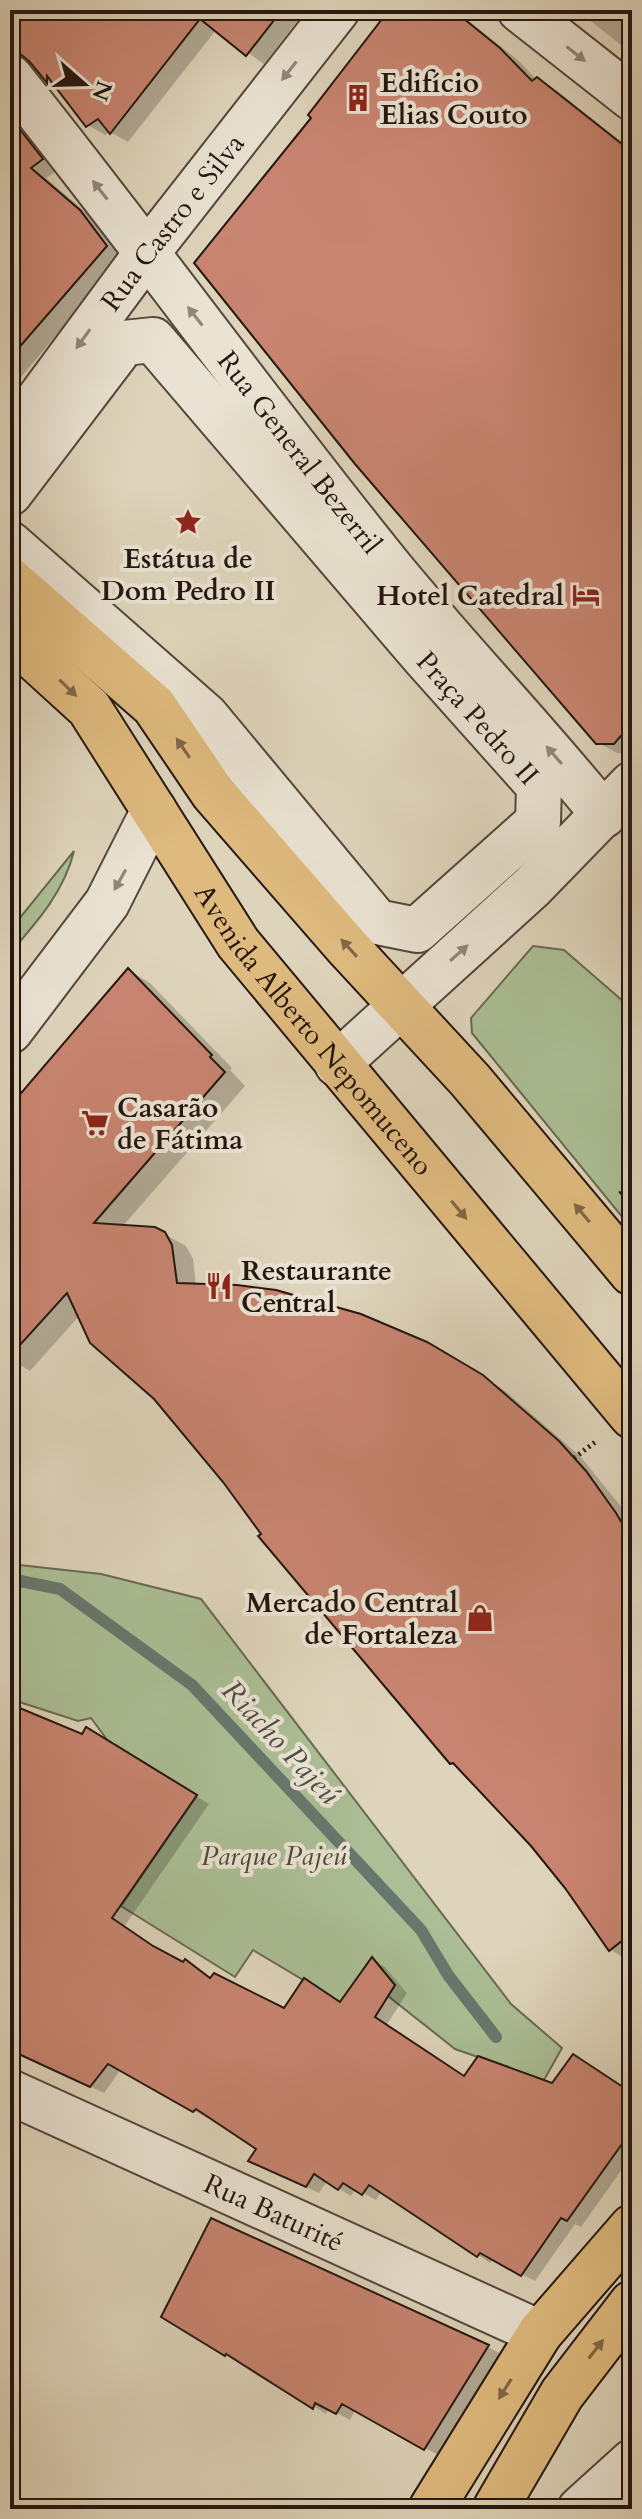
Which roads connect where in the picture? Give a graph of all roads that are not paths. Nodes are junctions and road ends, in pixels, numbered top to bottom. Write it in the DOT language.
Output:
graph roads {
  1 [pos="337,10"];
  2 [pos="520,10"];
  3 [pos="10,77"];
  4 [pos="632,98"];
  5 [pos="146,254"];
  6 [pos="10,438"];
  7 [pos="10,493"];
  8 [pos="10,544"];
  9 [pos="10,580"];
  10 [pos="10,636"];
  11 [pos="618,800"];
  12 [pos="154,810"];
  13 [pos="401,1006"];
  14 [pos="10,1031"];
  15 [pos="337,1064"];
  16 [pos="632,1273"];
  17 [pos="616,1428"];
  18 [pos="10,2092"];
  19 [pos="632,2227"];
  20 [pos="632,2303"];
  21 [pos="540,2333"];
  22 [pos="632,2462"];
  23 [pos="431,2509"];
  24 [pos="495,2509"];
  25 [pos="580,2509"];
  1 -- 5 [label="street, Rua Castro e Silva, one-way"];
  2 -- 4 [label="street, one-way"];
  5 -- 3 [label="street, Rua General Bezerril, one-way"];
  5 -- 6 [label="street, Rua Castro e Silva, one-way"];
  11 -- 5 [label="street, Rua General Bezerril, one-way"];
  7 -- 8 [label="street, Praça Pedro II"];
  13 -- 9 [label="main road, one-way"];
  10 -- 12 [label="main road, Avenida Alberto Nepomuceno, one-way"];
  13 -- 11 [label="street, one-way"];
  12 -- 14 [label="street, one-way"];
  12 -- 15 [label="main road, Avenida Alberto Nepomuceno"];
  13 -- 15 [label="street"];
  16 -- 13 [label="main road, one-way"];
  15 -- 17 [label="main road, Avenida Alberto Nepomuceno, one-way"];
  18 -- 21 [label="street, Rua Baturité"];
  19 -- 21 [label="main road"];
  24 -- 20 [label="main road, one-way"];
  21 -- 23 [label="main road, one-way"];
  22 -- 25 [label="street"];
}
